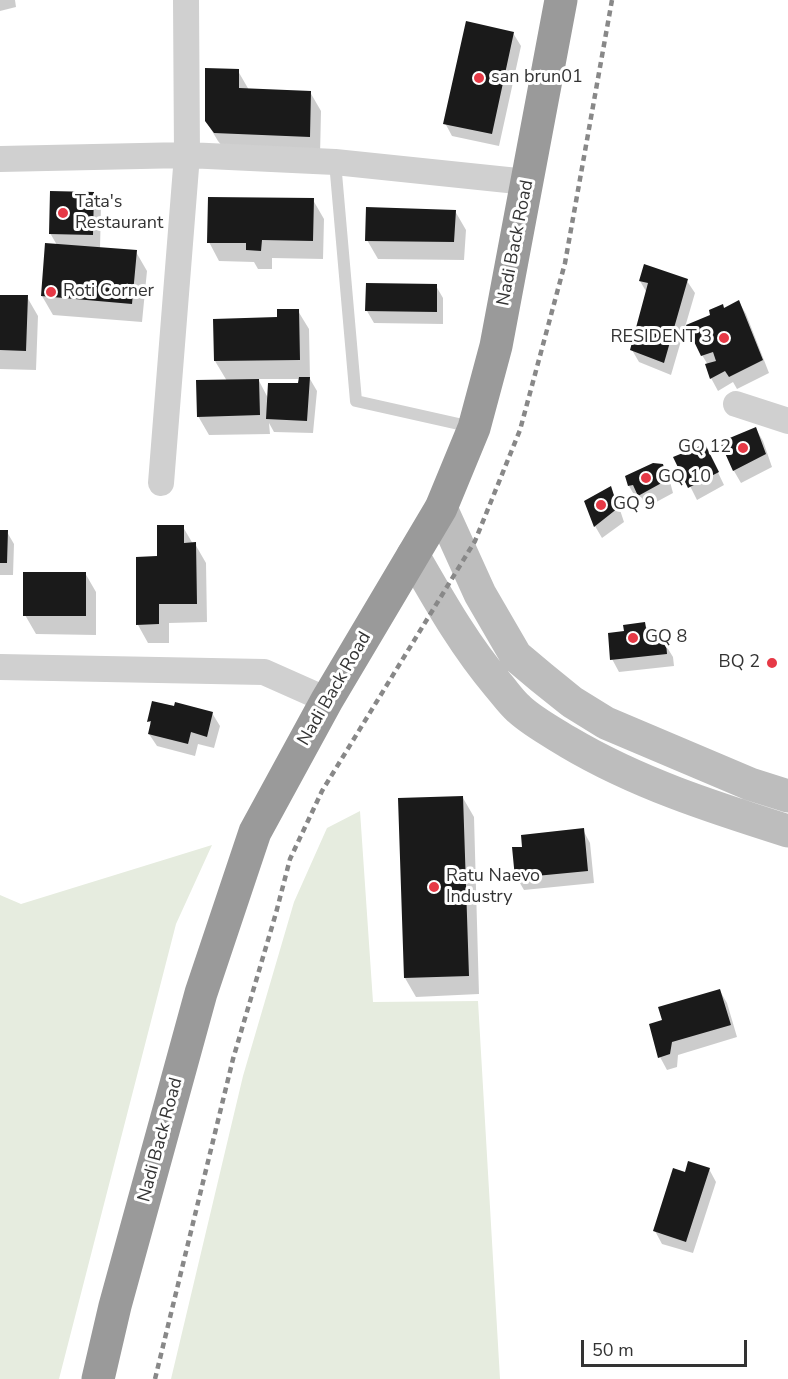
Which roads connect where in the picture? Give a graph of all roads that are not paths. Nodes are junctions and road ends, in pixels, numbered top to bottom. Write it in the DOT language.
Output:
graph roads {
  1 [pos="186,0"];
  2 [pos="561,0"];
  3 [pos="187,155"];
  4 [pos="0,159"];
  5 [pos="335,162"];
  6 [pos="527,182"];
  7 [pos="736,404"];
  8 [pos="788,421"];
  9 [pos="474,428"];
  10 [pos="161,483"];
  11 [pos="441,508"];
  12 [pos="413,555"];
  13 [pos="0,667"];
  14 [pos="327,700"];
  15 [pos="788,796"];
  16 [pos="788,831"];
  17 [pos="98,1379"];
  1 -- 3 [label="street"];
  2 -- 6 [label="highway, Nadi Back Road"];
  3 -- 4 [label="street"];
  3 -- 5 [label="street"];
  3 -- 10 [label="street"];
  5 -- 6 [label="street"];
  5 -- 9 [label="lane"];
  6 -- 9 [label="highway, Nadi Back Road"];
  7 -- 8 [label="street"];
  9 -- 11 [label="highway, Nadi Back Road"];
  11 -- 12 [label="highway, Nadi Back Road"];
  11 -- 15 [label="main road"];
  12 -- 14 [label="highway, Nadi Back Road"];
  12 -- 16 [label="main road"];
  13 -- 14 [label="street"];
  14 -- 17 [label="highway, Nadi Back Road"];
}
